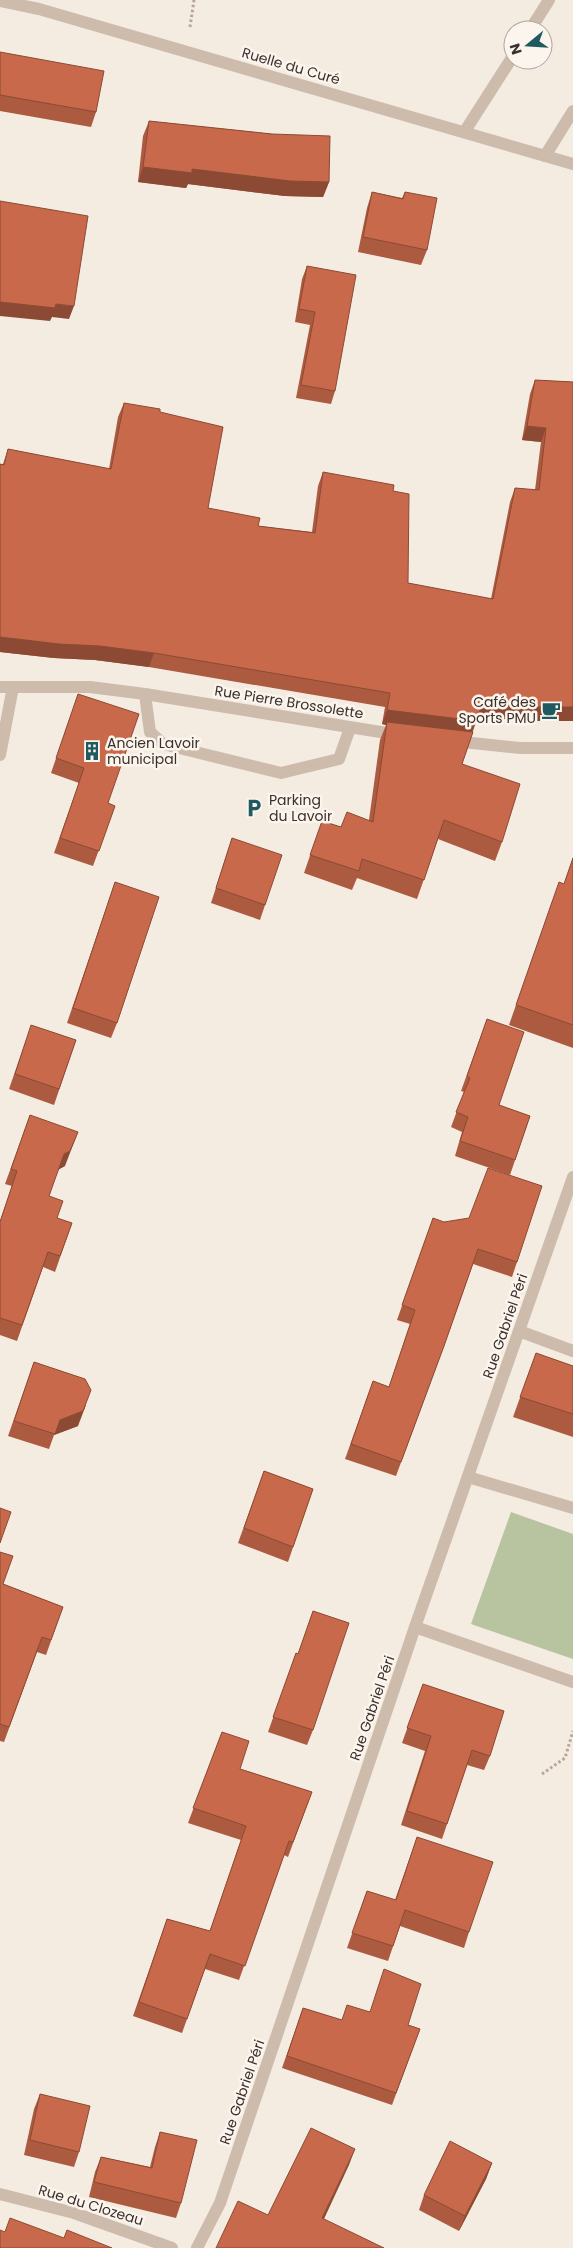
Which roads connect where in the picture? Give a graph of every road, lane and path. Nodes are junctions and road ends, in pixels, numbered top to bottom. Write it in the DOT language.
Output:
graph roads {
  1 [pos="548,0"];
  2 [pos="0,1"];
  3 [pos="536,20"];
  4 [pos="504,70"];
  5 [pos="573,111"];
  6 [pos="465,131"];
  7 [pos="544,156"];
  8 [pos="573,164"];
  9 [pos="6,687"];
  10 [pos="145,694"];
  11 [pos="350,728"];
  12 [pos="414,737"];
  13 [pos="443,740"];
  14 [pos="573,748"];
  15 [pos="0,755"];
  16 [pos="573,1177"];
  17 [pos="519,1332"];
  18 [pos="573,1351"];
  19 [pos="468,1477"];
  20 [pos="573,1508"];
  21 [pos="416,1627"];
  22 [pos="573,1682"];
  23 [pos="573,1731"];
  24 [pos="542,1774"];
  25 [pos="0,2194"];
  26 [pos="172,2248"];
  27 [pos="197,2248"];
  1 -- 3 [label="street"];
  2 -- 6 [label="street, Ruelle du Curé"];
  4 -- 6 [label="street"];
  5 -- 7 [label="street"];
  6 -- 7 [label="street, Ruelle du Curé"];
  7 -- 8 [label="street, Ruelle du Curé"];
  9 -- 10 [label="street, Rue Pierre Brossolette"];
  9 -- 15 [label="street"];
  10 -- 11 [label="street, Rue Pierre Brossolette"];
  10 -- 11 [label="street"];
  11 -- 12 [label="street, Rue Pierre Brossolette"];
  13 -- 14 [label="street"];
  16 -- 17 [label="street, Rue Gabriel Péri"];
  17 -- 18 [label="street"];
  17 -- 19 [label="street, Rue Gabriel Péri"];
  19 -- 20 [label="street"];
  19 -- 21 [label="street, Rue Gabriel Péri"];
  21 -- 22 [label="street"];
  21 -- 27 [label="street, Rue Gabriel Péri"];
  23 -- 24 [label="path"];
  25 -- 26 [label="street, Rue du Clozeau"];
}
